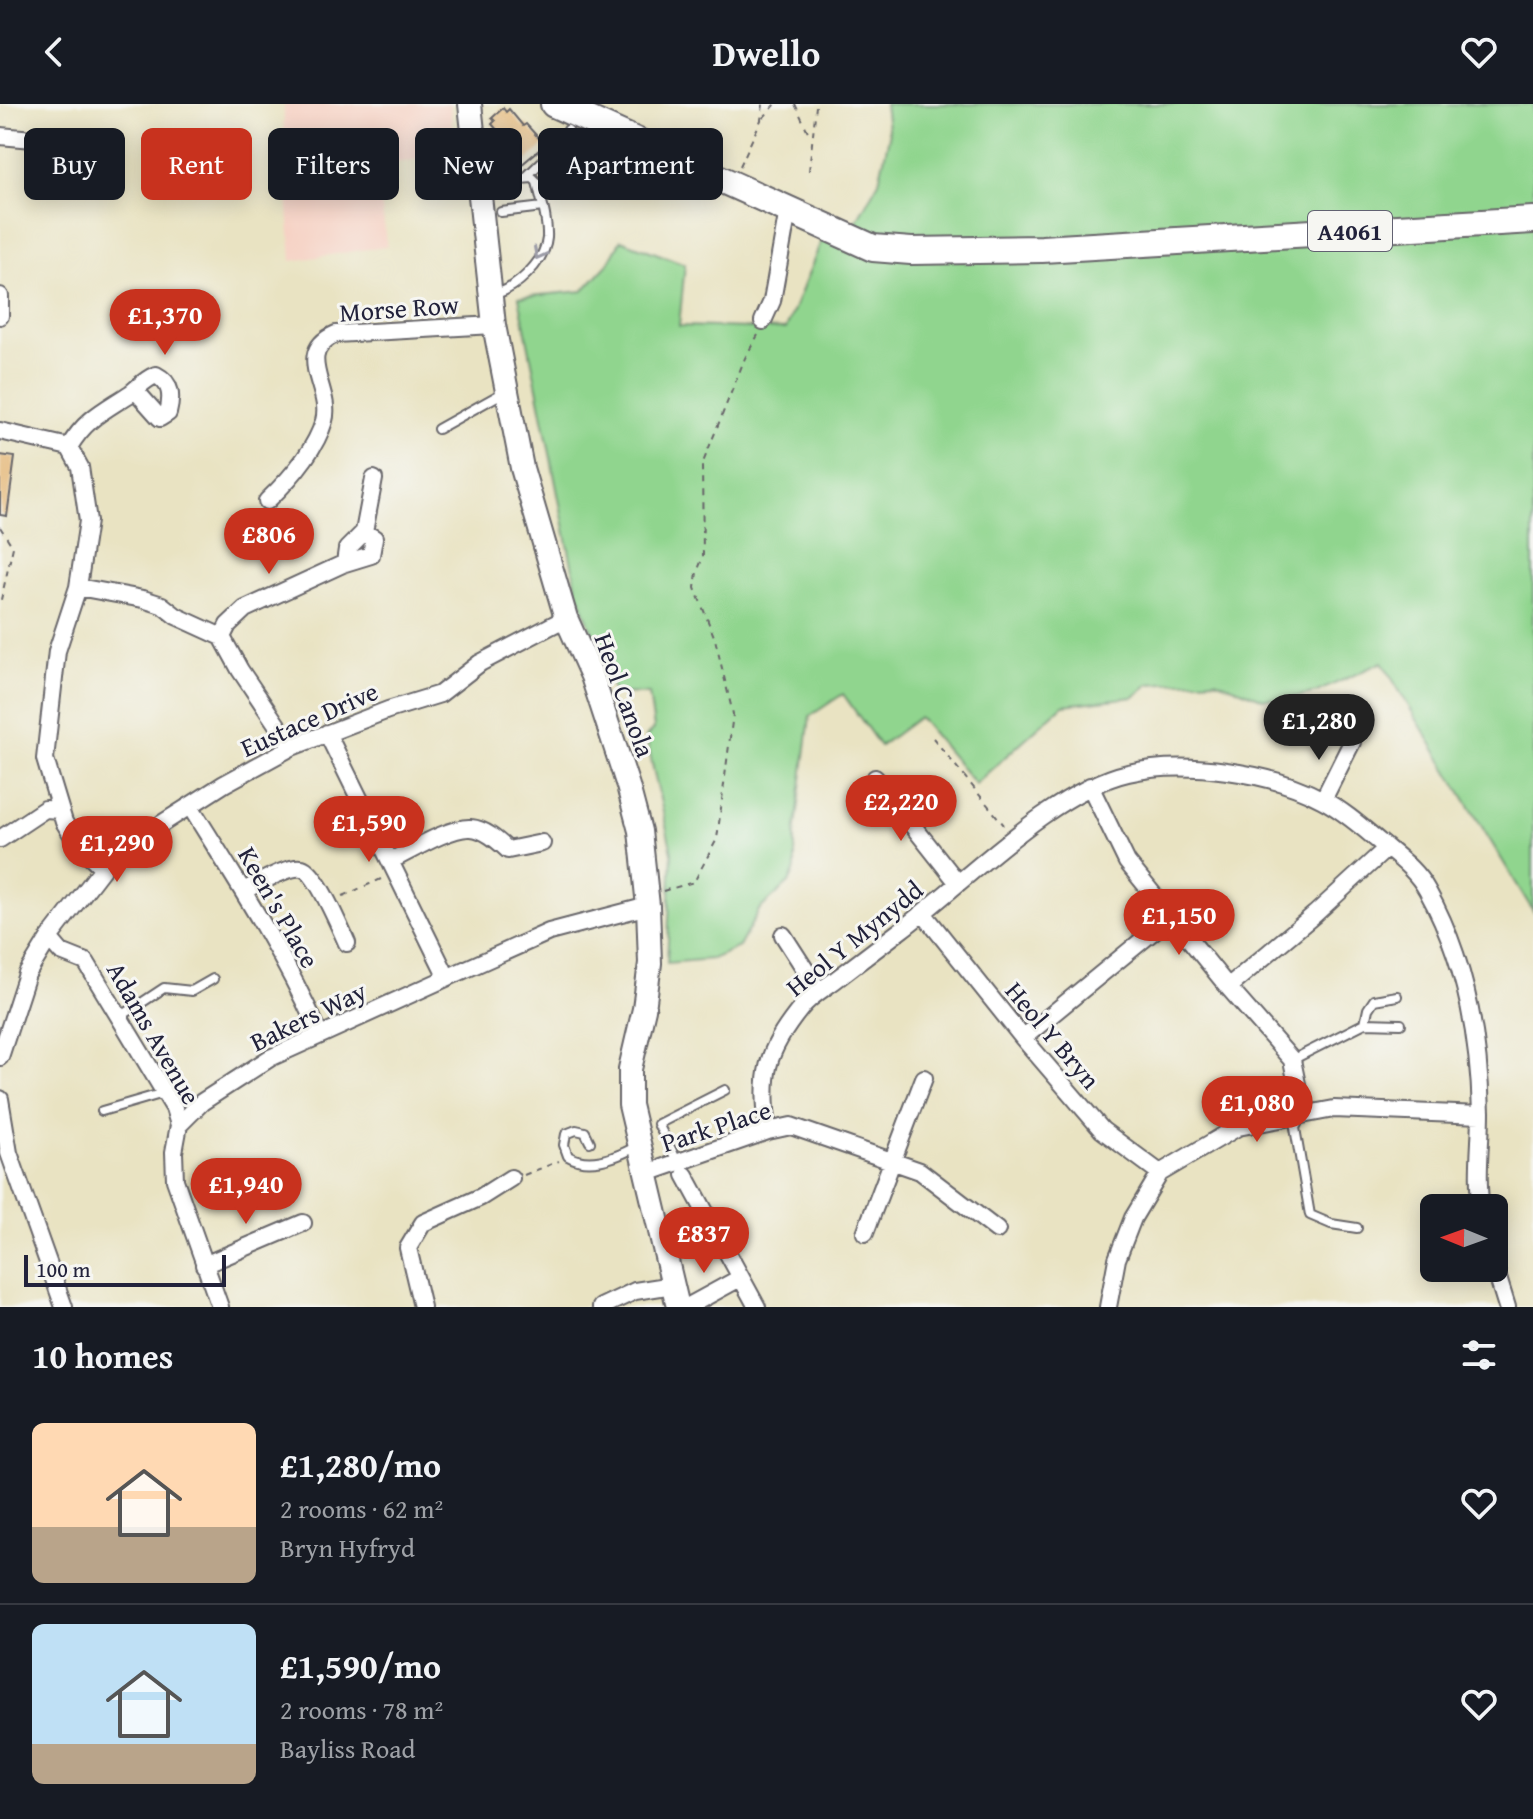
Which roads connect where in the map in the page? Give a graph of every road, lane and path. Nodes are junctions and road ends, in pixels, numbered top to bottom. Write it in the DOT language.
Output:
graph roads {
  1 [pos="470,104"];
  2 [pos="554,104"];
  3 [pos="763,104"];
  4 [pos="776,104"];
  5 [pos="795,104"];
  6 [pos="816,106"];
  7 [pos="598,114"];
  8 [pos="761,120"];
  9 [pos="473,128"];
  10 [pos="0,136"];
  11 [pos="24,138"];
  12 [pos="811,138"];
  13 [pos="538,165"];
  14 [pos="809,171"];
  15 [pos="522,177"];
  16 [pos="526,177"];
  17 [pos="732,186"];
  18 [pos="482,200"];
  19 [pos="543,207"];
  20 [pos="788,210"];
  21 [pos="501,212"];
  22 [pos="1533,220"];
  23 [pos="491,295"];
  24 [pos="0,296"];
  25 [pos="772,301"];
  26 [pos="789,304"];
  27 [pos="0,316"];
  28 [pos="763,321"];
  29 [pos="494,325"];
  30 [pos="135,390"];
  31 [pos="506,390"];
  32 [pos="438,429"];
  33 [pos="0,431"];
  34 [pos="69,447"];
  35 [pos="374,479"];
  36 [pos="267,501"];
  37 [pos="0,527"];
  38 [pos="78,587"];
  39 [pos="0,604"];
  40 [pos="566,618"];
  41 [pos="222,637"];
  42 [pos="327,733"];
  43 [pos="933,738"];
  44 [pos="1352,742"];
  45 [pos="292,747"];
  46 [pos="875,778"];
  47 [pos="1090,786"];
  48 [pos="1323,800"];
  49 [pos="190,806"];
  50 [pos="60,810"];
  51 [pos="1014,838"];
  52 [pos="0,839"];
  53 [pos="542,843"];
  54 [pos="1387,848"];
  55 [pos="393,867"];
  56 [pos="103,868"];
  57 [pos="958,883"];
  58 [pos="243,891"];
  59 [pos="647,901"];
  60 [pos="327,903"];
  61 [pos="923,913"];
  62 [pos="1172,916"];
  63 [pos="783,935"];
  64 [pos="49,938"];
  65 [pos="347,943"];
  66 [pos="447,977"];
  67 [pos="213,979"];
  68 [pos="1228,987"];
  69 [pos="819,991"];
  70 [pos="1397,996"];
  71 [pos="120,1017"];
  72 [pos="1365,1023"];
  73 [pos="1401,1024"];
  74 [pos="320,1035"];
  75 [pos="1023,1038"];
  76 [pos="0,1057"];
  77 [pos="1292,1060"];
  78 [pos="924,1078"];
  79 [pos="725,1090"];
  80 [pos="165,1092"];
  81 [pos="0,1099"];
  82 [pos="102,1111"];
  83 [pos="1303,1113"];
  84 [pos="1481,1115"];
  85 [pos="179,1125"];
  86 [pos="768,1131"];
  87 [pos="590,1142"];
  88 [pos="639,1145"];
  89 [pos="568,1156"];
  90 [pos="891,1160"];
  91 [pos="647,1173"];
  92 [pos="1160,1173"];
  93 [pos="511,1178"];
  94 [pos="683,1179"];
  95 [pos="1479,1194"];
  96 [pos="303,1223"];
  97 [pos="1357,1228"];
  98 [pos="988,1230"];
  99 [pos="865,1233"];
  100 [pos="204,1265"];
  101 [pos="740,1278"];
  102 [pos="1499,1282"];
  103 [pos="673,1285"];
  104 [pos="64,1307"];
  105 [pos="220,1307"];
  106 [pos="422,1307"];
  107 [pos="601,1307"];
  108 [pos="678,1307"];
  109 [pos="687,1307"];
  110 [pos="757,1307"];
  111 [pos="1108,1307"];
  112 [pos="1507,1307"];
  1 -- 9 [label="street, Heol Canola"];
  2 -- 7 [label="main road, A4061"];
  3 -- 8 [label="path"];
  4 -- 8 [label="path"];
  5 -- 12 [label="path"];
  6 -- 12 [label="path"];
  7 -- 17 [label="main road, A4061"];
  8 -- 17 [label="path"];
  10 -- 11 [label="street"];
  12 -- 14 [label="path"];
  13 -- 16 [label="lane"];
  15 -- 16 [label="lane"];
  16 -- 19 [label="lane"];
  17 -- 20 [label="main road, A4061"];
  18 -- 23 [label="street, Heol Canola"];
  19 -- 21 [label="lane"];
  19 -- 23 [label="lane, one-way"];
  20 -- 22 [label="main road, A4061"];
  20 -- 25 [label="street"];
  23 -- 29 [label="street, Heol Canola"];
  24 -- 27 [label="street"];
  25 -- 26 [label="street"];
  25 -- 28 [label="street"];
  28 -- 59 [label="path"];
  29 -- 31 [label="street, Heol Canola"];
  29 -- 36 [label="street, Morse Row"];
  30 -- 34 [label="street"];
  31 -- 32 [label="lane"];
  31 -- 40 [label="street, Heol Canola"];
  33 -- 34 [label="street"];
  34 -- 38 [label="street"];
  35 -- 41 [label="street"];
  37 -- 39 [label="path"];
  38 -- 41 [label="street"];
  38 -- 50 [label="street"];
  40 -- 42 [label="street, Eustace Drive"];
  40 -- 59 [label="street, Heol Canola"];
  41 -- 45 [label="street"];
  42 -- 45 [label="street, Eustace Drive"];
  42 -- 55 [label="street"];
  43 -- 51 [label="path"];
  44 -- 48 [label="street"];
  45 -- 49 [label="street, Eustace Drive"];
  46 -- 57 [label="street"];
  47 -- 48 [label="street, Heol Y Mynydd"];
  47 -- 51 [label="street, Heol Y Mynydd"];
  47 -- 62 [label="street"];
  48 -- 54 [label="street, Heol Y Mynydd"];
  49 -- 56 [label="street, Eustace Drive"];
  49 -- 58 [label="street, Keen's Place"];
  50 -- 52 [label="street"];
  50 -- 56 [label="street"];
  51 -- 57 [label="street, Heol Y Mynydd"];
  53 -- 55 [label="street"];
  54 -- 68 [label="street"];
  54 -- 84 [label="street, Heol Y Mynydd"];
  55 -- 60 [label="path"];
  55 -- 66 [label="street"];
  56 -- 64 [label="street, Eustace Drive"];
  57 -- 61 [label="street, Heol Y Mynydd"];
  58 -- 60 [label="street"];
  58 -- 74 [label="street, Keen's Place"];
  59 -- 66 [label="street, Bakers Way"];
  59 -- 88 [label="street, Heol Canola"];
  60 -- 65 [label="street"];
  61 -- 69 [label="street, Heol Y Mynydd"];
  61 -- 75 [label="street, Heol Y Bryn"];
  62 -- 68 [label="street"];
  62 -- 75 [label="street"];
  63 -- 69 [label="street"];
  64 -- 71 [label="street, Adams Avenue"];
  64 -- 76 [label="street, Eustace Drive"];
  66 -- 74 [label="street, Bakers Way"];
  67 -- 71 [label="lane"];
  68 -- 77 [label="street"];
  69 -- 86 [label="street, Heol Y Mynydd"];
  70 -- 72 [label="lane"];
  71 -- 80 [label="street, Adams Avenue"];
  72 -- 73 [label="lane"];
  72 -- 77 [label="lane"];
  74 -- 85 [label="street, Bakers Way"];
  75 -- 92 [label="street, Heol Y Bryn"];
  77 -- 83 [label="street"];
  78 -- 90 [label="street"];
  79 -- 94 [label="lane"];
  80 -- 82 [label="lane"];
  80 -- 85 [label="street, Adams Avenue"];
  81 -- 104 [label="street"];
  83 -- 84 [label="street"];
  83 -- 92 [label="street"];
  83 -- 97 [label="lane"];
  84 -- 95 [label="street, Heol Y Mynydd"];
  85 -- 100 [label="street"];
  86 -- 90 [label="street, Park Place"];
  86 -- 94 [label="street, Park Place"];
  87 -- 89 [label="lane"];
  88 -- 89 [label="lane"];
  88 -- 91 [label="street, Heol Canola"];
  89 -- 93 [label="path"];
  90 -- 98 [label="street, Park Place"];
  90 -- 99 [label="street"];
  91 -- 94 [label="street, Park Place"];
  91 -- 103 [label="street, Heol Canola"];
  92 -- 111 [label="street"];
  93 -- 106 [label="street"];
  94 -- 101 [label="street"];
  96 -- 100 [label="street"];
  100 -- 105 [label="street"];
  101 -- 109 [label="street"];
  101 -- 110 [label="street"];
  102 -- 112 [label="street"];
  103 -- 107 [label="street"];
  103 -- 108 [label="street, Heol Canola"];
}
